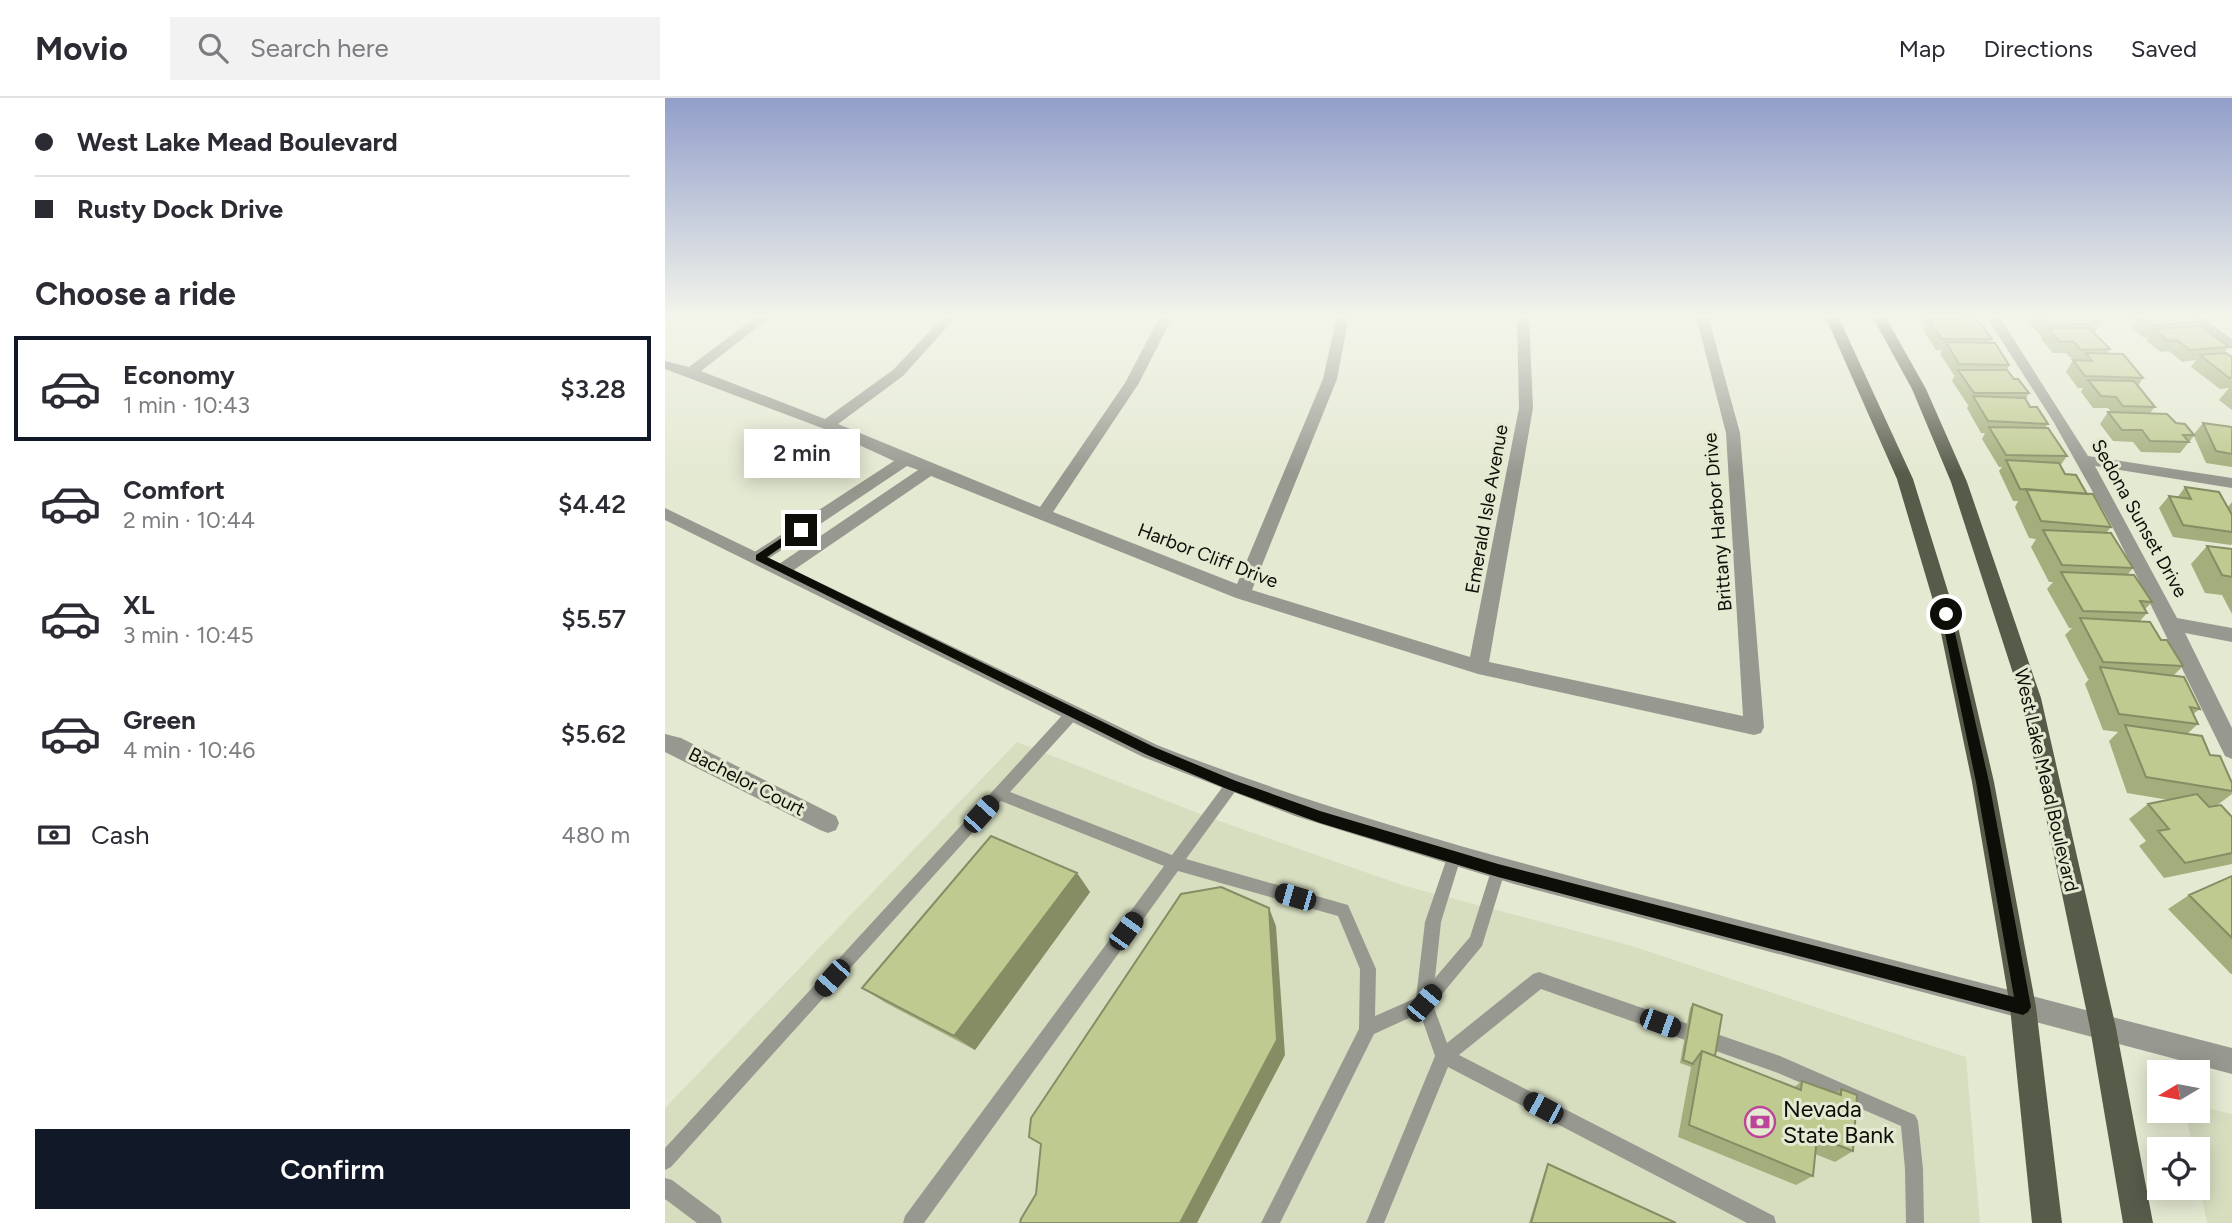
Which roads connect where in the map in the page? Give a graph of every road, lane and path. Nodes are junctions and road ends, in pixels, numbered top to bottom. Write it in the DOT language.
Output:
graph roads {
  1 [pos="678,368"];
  2 [pos="696,368"];
  3 [pos="902,368"];
  4 [pos="1140,368"];
  5 [pos="1332,368"];
  6 [pos="1525,368"];
  7 [pos="1716,368"];
  8 [pos="1856,368"];
  9 [pos="1907,368"];
  10 [pos="2025,368"];
  11 [pos="691,372"];
  12 [pos="827,425"];
  13 [pos="906,460"];
  14 [pos="2085,460"];
  15 [pos="930,469"];
  16 [pos="2232,483"];
  17 [pos="665,513"];
  18 [pos="1044,513"];
  19 [pos="759,557"];
  20 [pos="782,570"];
  21 [pos="1242,593"];
  22 [pos="2174,624"];
  23 [pos="2232,635"];
  24 [pos="1478,667"];
  25 [pos="1073,713"];
  26 [pos="1754,727"];
  27 [pos="665,743"];
  28 [pos="2232,750"];
  29 [pos="1232,785"];
  30 [pos="999,794"];
  31 [pos="828,823"];
  32 [pos="1454,857"];
  33 [pos="1175,863"];
  34 [pos="1498,871"];
  35 [pos="1424,1003"];
  36 [pos="2023,1007"];
  37 [pos="2103,1028"];
  38 [pos="1367,1031"];
  39 [pos="1444,1056"];
  40 [pos="2232,1061"];
  41 [pos="665,1161"];
  42 [pos="665,1186"];
  43 [pos="713,1223"];
  44 [pos="912,1223"];
  45 [pos="1270,1223"];
  46 [pos="1375,1223"];
  47 [pos="1767,1223"];
  48 [pos="1915,1223"];
  49 [pos="2047,1223"];
  50 [pos="2138,1223"];
  1 -- 11 [label="street, Harbor Cliff Drive"];
  2 -- 11 [label="street"];
  3 -- 12 [label="street"];
  4 -- 18 [label="street"];
  5 -- 21 [label="street"];
  6 -- 24 [label="street, Emerald Isle Avenue"];
  7 -- 26 [label="street, Brittany Harbor Drive"];
  8 -- 36 [label="main road"];
  9 -- 37 [label="main road, West Lake Mead Boulevard"];
  10 -- 14 [label="street, Sedona Sunset Drive"];
  11 -- 12 [label="street, Harbor Cliff Drive"];
  12 -- 13 [label="street, Harbor Cliff Drive"];
  13 -- 15 [label="street, Harbor Cliff Drive"];
  13 -- 19 [label="street"];
  14 -- 16 [label="street"];
  14 -- 22 [label="street, Sedona Sunset Drive"];
  15 -- 18 [label="street, Harbor Cliff Drive"];
  15 -- 20 [label="street"];
  17 -- 19 [label="street"];
  18 -- 21 [label="street, Harbor Cliff Drive"];
  19 -- 20 [label="street"];
  20 -- 25 [label="street"];
  21 -- 24 [label="street, Harbor Cliff Drive"];
  22 -- 23 [label="street"];
  22 -- 28 [label="street, Sedona Sunset Drive"];
  24 -- 26 [label="street, Harbor Cliff Drive"];
  25 -- 29 [label="street"];
  25 -- 30 [label="lane"];
  27 -- 31 [label="street, Bachelor Court"];
  29 -- 32 [label="street"];
  29 -- 33 [label="lane"];
  30 -- 33 [label="lane"];
  30 -- 41 [label="lane"];
  32 -- 34 [label="street"];
  32 -- 35 [label="lane"];
  33 -- 38 [label="lane"];
  33 -- 44 [label="lane"];
  34 -- 35 [label="lane"];
  34 -- 36 [label="street"];
  35 -- 38 [label="lane"];
  35 -- 39 [label="lane"];
  36 -- 37 [label="street"];
  36 -- 49 [label="main road"];
  37 -- 40 [label="street"];
  37 -- 50 [label="main road, West Lake Mead Boulevard"];
  38 -- 45 [label="lane"];
  39 -- 46 [label="lane"];
  39 -- 47 [label="lane"];
  39 -- 48 [label="lane"];
  42 -- 43 [label="lane"];
}
